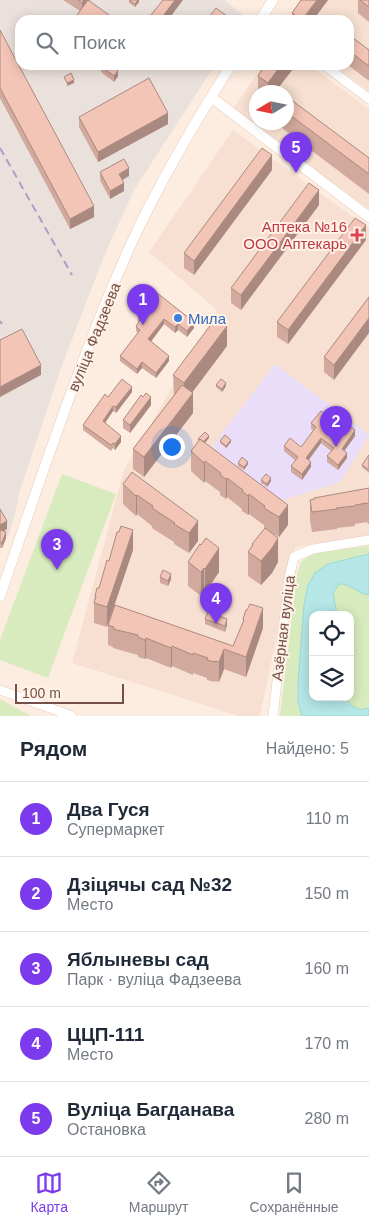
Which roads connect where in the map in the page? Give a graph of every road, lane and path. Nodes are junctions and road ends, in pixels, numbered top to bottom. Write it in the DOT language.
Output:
graph roads {
  1 [pos="273,0"];
  2 [pos="266,15"];
  3 [pos="228,70"];
  4 [pos="331,70"];
  5 [pos="211,97"];
  6 [pos="369,99"];
  7 [pos="369,217"];
  8 [pos="369,540"];
  9 [pos="0,596"];
  10 [pos="0,690"];
  11 [pos="72,716"];
  12 [pos="273,716"];
  1 -- 2 [label="street"];
  3 -- 5 [label="street, вуліца Фадзеева"];
  4 -- 6 [label="street"];
  5 -- 7 [label="street"];
  5 -- 9 [label="street, вуліца Фадзеева"];
  8 -- 12 [label="street, Азёрная вуліца"];
  10 -- 11 [label="street"];
}
